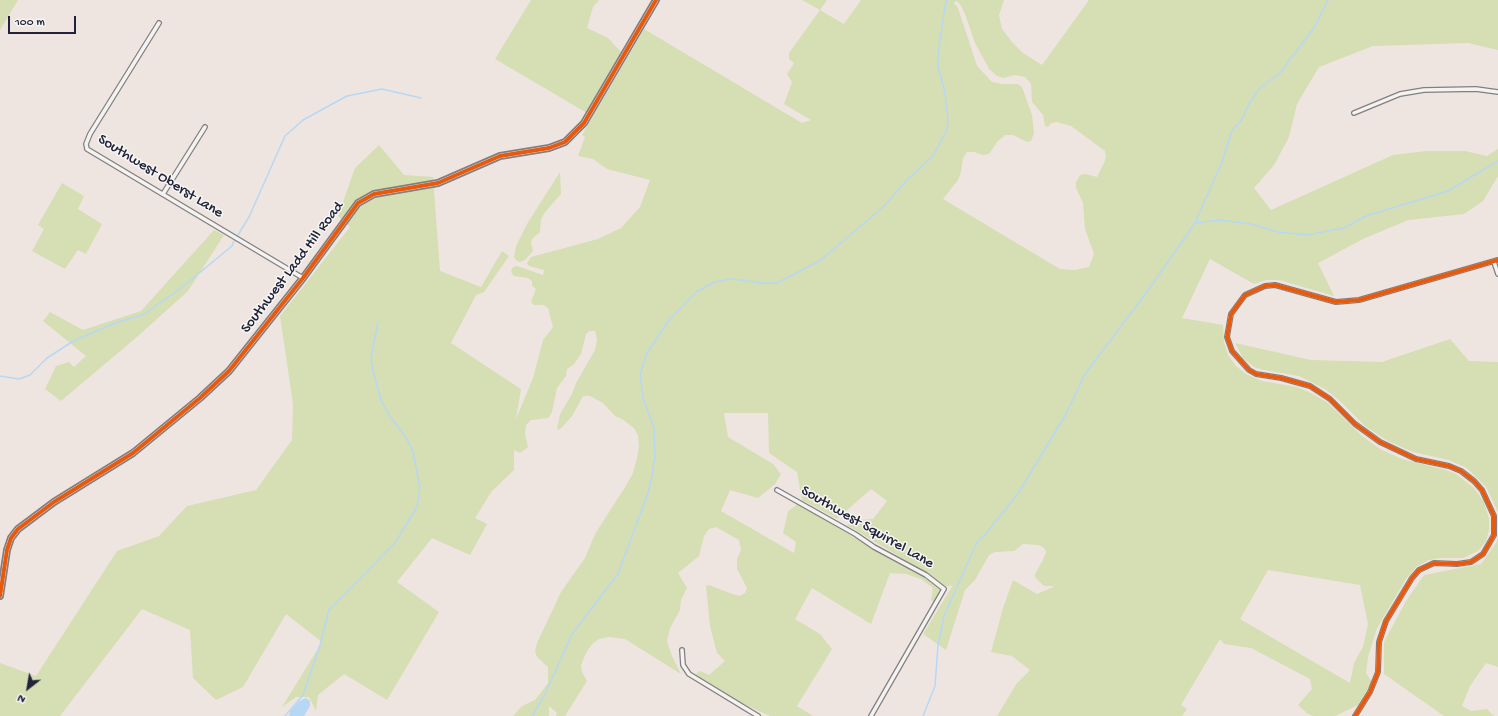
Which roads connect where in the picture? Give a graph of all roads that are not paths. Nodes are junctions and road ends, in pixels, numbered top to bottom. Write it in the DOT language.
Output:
graph roads {
  1 [pos="656,0"];
  2 [pos="159,23"];
  3 [pos="1498,92"];
  4 [pos="1354,113"];
  5 [pos="205,127"];
  6 [pos="163,194"];
  7 [pos="1496,261"];
  8 [pos="1498,274"];
  9 [pos="303,278"];
  10 [pos="777,490"];
  11 [pos="0,596"];
  12 [pos="682,650"];
  13 [pos="758,716"];
  14 [pos="871,716"];
  15 [pos="1355,716"];
  1 -- 9 [label="street, Southwest Ladd Hill Road"];
  2 -- 6 [label="street, Southwest Oberst Lane"];
  3 -- 4 [label="street"];
  5 -- 6 [label="street"];
  6 -- 9 [label="street, Southwest Oberst Lane"];
  7 -- 8 [label="street"];
  7 -- 15 [label="street"];
  9 -- 11 [label="street, Southwest Ladd Hill Road"];
  10 -- 14 [label="street, Southwest Squirrel Lane"];
  12 -- 13 [label="street"];
}
